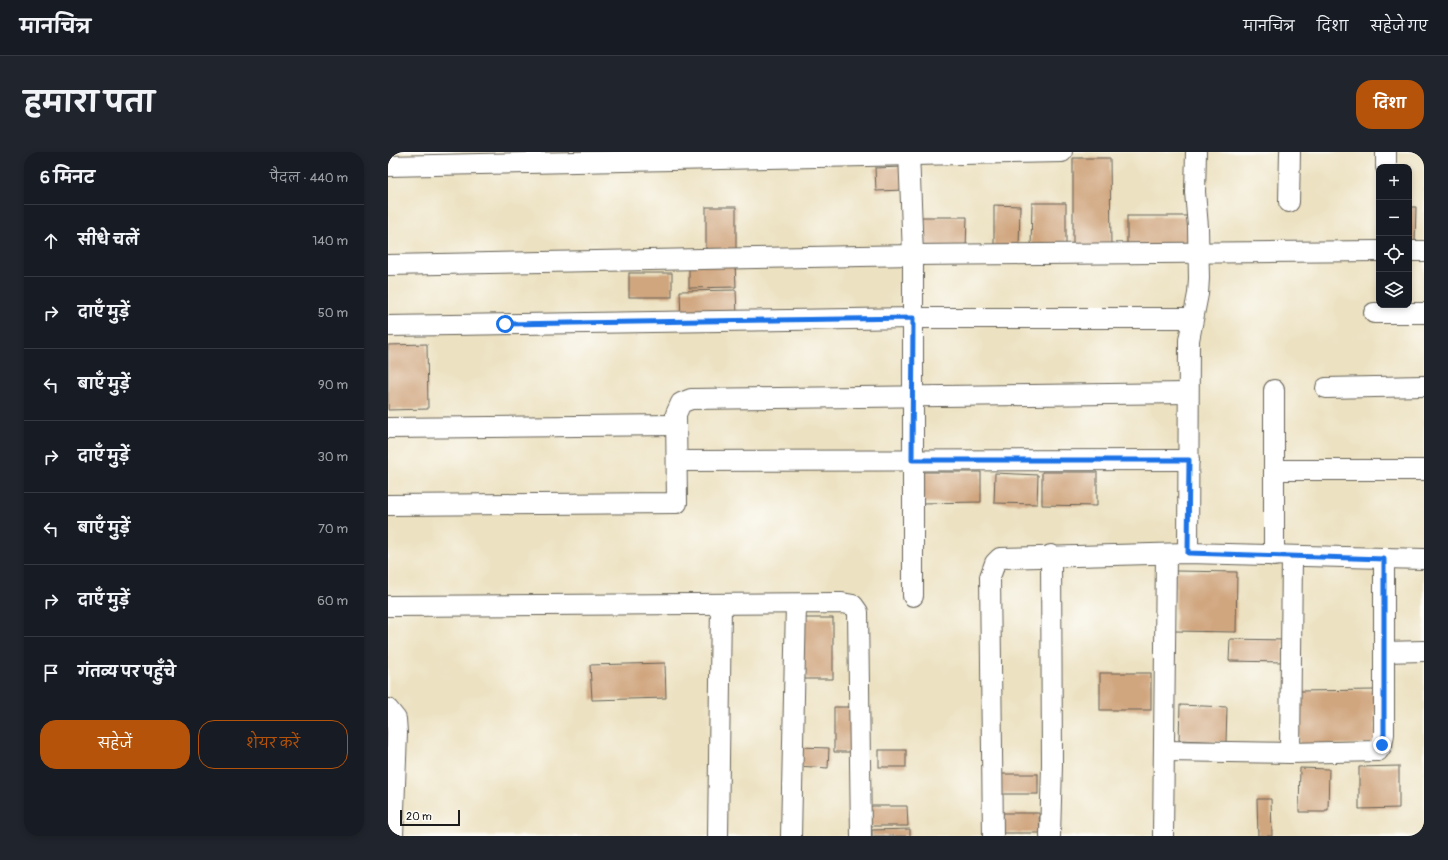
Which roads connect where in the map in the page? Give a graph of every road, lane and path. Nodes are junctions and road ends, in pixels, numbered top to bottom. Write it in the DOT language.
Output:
graph roads {
  1 [pos="1062,152"];
  2 [pos="1196,152"];
  3 [pos="1290,152"];
  4 [pos="1386,152"];
  5 [pos="909,154"];
  6 [pos="433,158"];
  7 [pos="1386,164"];
  8 [pos="388,166"];
  9 [pos="1289,202"];
  10 [pos="1376,251"];
  11 [pos="1412,251"];
  12 [pos="1424,251"];
  13 [pos="1198,252"];
  14 [pos="912,255"];
  15 [pos="388,265"];
  16 [pos="1374,313"];
  17 [pos="1424,313"];
  18 [pos="913,318"];
  19 [pos="1192,318"];
  20 [pos="388,326"];
  21 [pos="1424,386"];
  22 [pos="1326,388"];
  23 [pos="1274,390"];
  24 [pos="1188,394"];
  25 [pos="912,396"];
  26 [pos="676,425"];
  27 [pos="388,428"];
  28 [pos="912,460"];
  29 [pos="1189,460"];
  30 [pos="677,461"];
  31 [pos="1275,470"];
  32 [pos="1424,470"];
  33 [pos="388,505"];
  34 [pos="1188,553"];
  35 [pos="1166,554"];
  36 [pos="1051,555"];
  37 [pos="1283,556"];
  38 [pos="1384,559"];
  39 [pos="1424,559"];
  40 [pos="913,596"];
  41 [pos="796,604"];
  42 [pos="721,605"];
  43 [pos="388,606"];
  44 [pos="1424,651"];
  45 [pos="1384,652"];
  46 [pos="388,709"];
  47 [pos="1165,751"];
  48 [pos="1290,753"];
  49 [pos="390,797"];
  50 [pos="393,836"];
  51 [pos="718,836"];
  52 [pos="791,836"];
  53 [pos="861,836"];
  54 [pos="993,836"];
  55 [pos="1050,836"];
  56 [pos="1163,836"];
  1 -- 5 [label="street"];
  2 -- 13 [label="street"];
  3 -- 9 [label="street"];
  4 -- 7 [label="street"];
  5 -- 6 [label="street"];
  5 -- 14 [label="street"];
  6 -- 8 [label="street"];
  10 -- 13 [label="street"];
  11 -- 12 [label="street"];
  13 -- 14 [label="street"];
  13 -- 19 [label="street"];
  14 -- 15 [label="street"];
  14 -- 18 [label="street"];
  16 -- 17 [label="street"];
  18 -- 19 [label="street"];
  18 -- 20 [label="street"];
  18 -- 25 [label="street"];
  19 -- 24 [label="street"];
  21 -- 22 [label="street"];
  23 -- 31 [label="street"];
  24 -- 25 [label="street"];
  24 -- 29 [label="street"];
  25 -- 26 [label="street"];
  25 -- 28 [label="street"];
  26 -- 27 [label="street"];
  26 -- 30 [label="street"];
  28 -- 29 [label="street"];
  28 -- 30 [label="street"];
  28 -- 40 [label="street"];
  29 -- 34 [label="street"];
  30 -- 33 [label="street"];
  31 -- 32 [label="street"];
  31 -- 37 [label="street"];
  34 -- 35 [label="street"];
  34 -- 37 [label="street"];
  35 -- 36 [label="street"];
  35 -- 47 [label="street"];
  36 -- 54 [label="street"];
  36 -- 55 [label="street"];
  37 -- 38 [label="street"];
  37 -- 48 [label="street"];
  38 -- 39 [label="street"];
  38 -- 45 [label="street"];
  41 -- 42 [label="street"];
  41 -- 52 [label="street"];
  41 -- 53 [label="street"];
  42 -- 43 [label="street"];
  42 -- 51 [label="street"];
  44 -- 45 [label="street"];
  45 -- 48 [label="street"];
  46 -- 49 [label="street"];
  47 -- 48 [label="street"];
  47 -- 56 [label="street"];
  49 -- 50 [label="street"];
}
